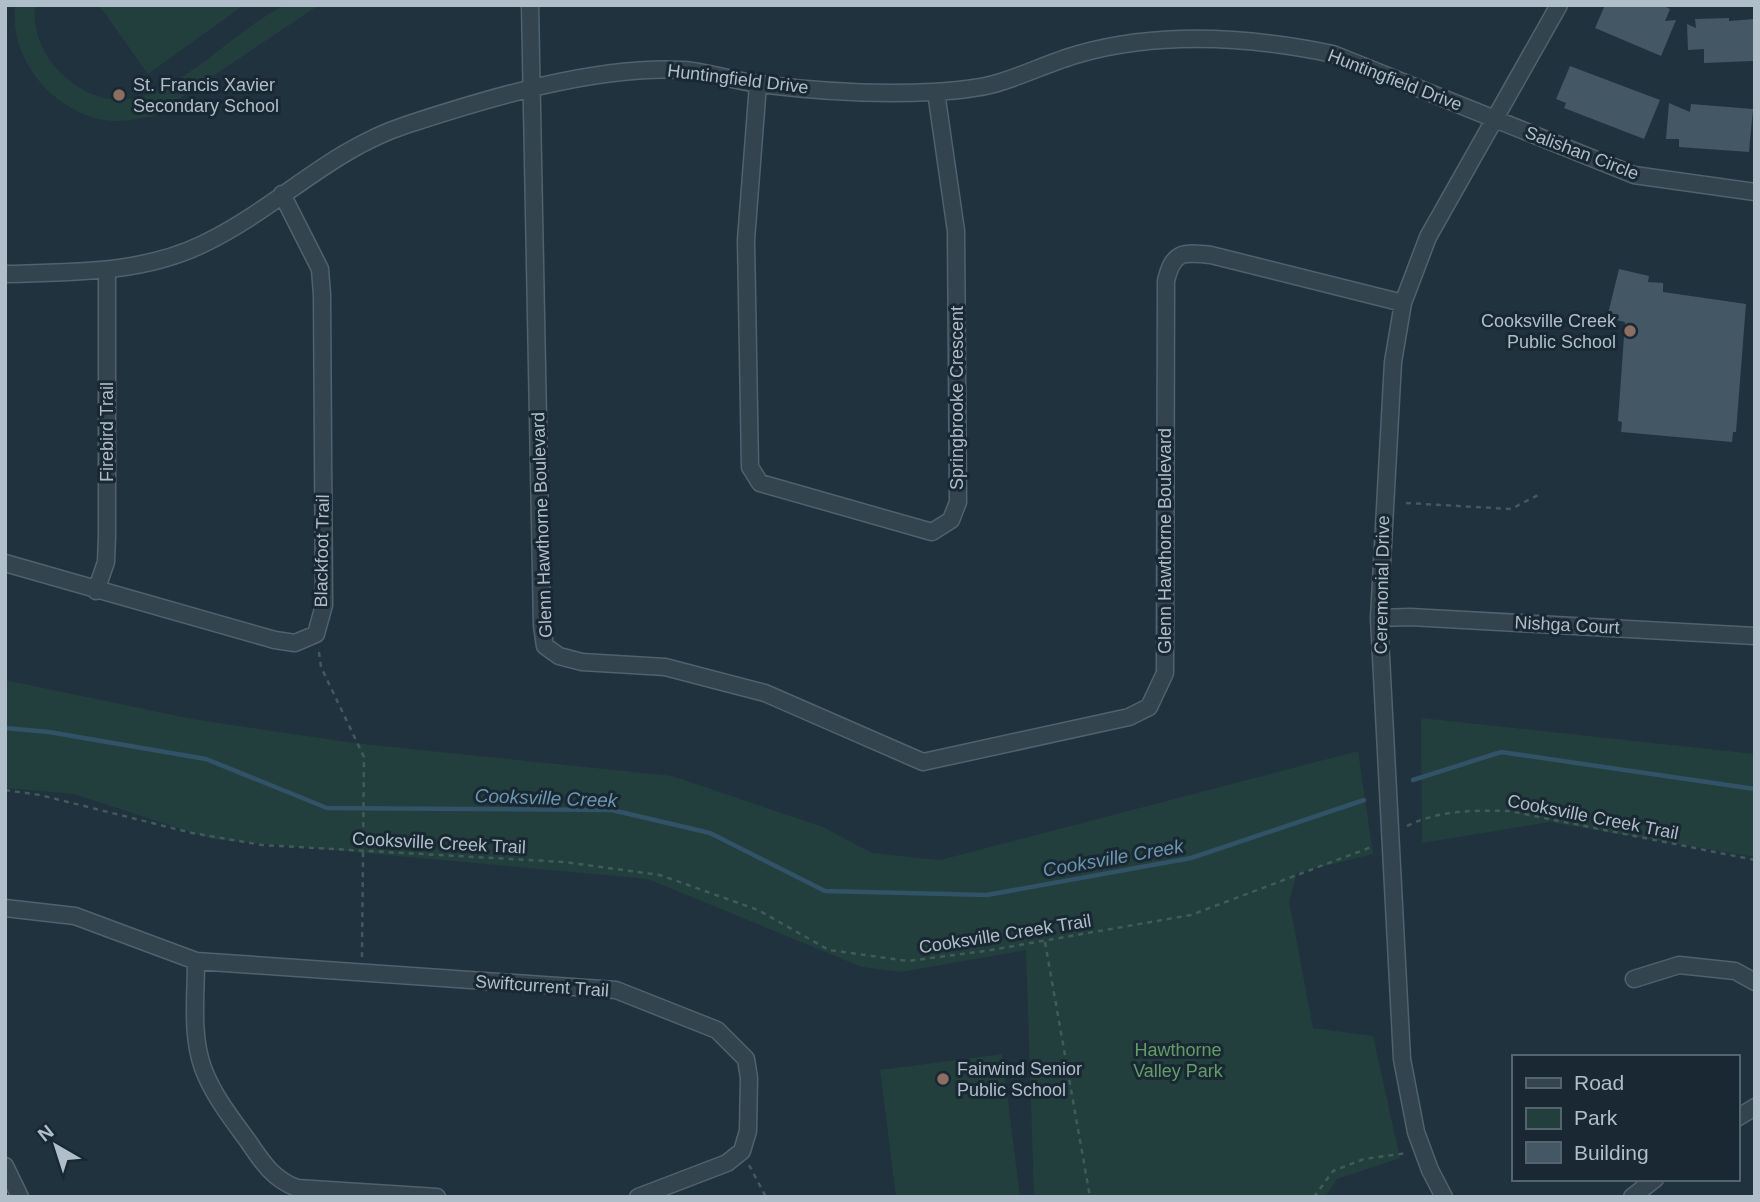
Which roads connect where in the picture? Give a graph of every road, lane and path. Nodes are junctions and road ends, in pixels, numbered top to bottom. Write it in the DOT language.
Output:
graph roads {
  1 [pos="530,5"];
  2 [pos="1559,5"];
  3 [pos="758,84"];
  4 [pos="534,89"];
  5 [pos="936,92"];
  6 [pos="1493,119"];
  7 [pos="1755,192"];
  8 [pos="282,194"];
  9 [pos="107,270"];
  10 [pos="5,274"];
  11 [pos="1403,303"];
  12 [pos="1539,494"];
  13 [pos="1406,503"];
  14 [pos="5,564"];
  15 [pos="96,591"];
  16 [pos="1379,618"];
  17 [pos="316,634"];
  18 [pos="1755,636"];
  19 [pos="5,790"];
  20 [pos="1390,837"];
  21 [pos="363,852"];
  22 [pos="1755,860"];
  23 [pos="5,908"];
  24 [pos="1045,942"];
  25 [pos="196,961"];
  26 [pos="362,973"];
  27 [pos="1634,979"];
  28 [pos="1755,982"];
  29 [pos="1755,1107"];
  30 [pos="1739,1117"];
  31 [pos="1423,1150"];
  32 [pos="742,1151"];
  33 [pos="5,1166"];
  34 [pos="1652,1181"];
  35 [pos="20,1197"];
  36 [pos="437,1197"];
  37 [pos="638,1197"];
  38 [pos="766,1197"];
  39 [pos="1090,1197"];
  40 [pos="1314,1197"];
  41 [pos="1444,1197"];
  42 [pos="1632,1197"];
  1 -- 4 [label="street, Glenn Hawthorne Boulevard"];
  2 -- 6 [label="street, Ceremonial Drive"];
  3 -- 4 [label="street, Huntingfield Drive"];
  3 -- 5 [label="street, Huntingfield Drive"];
  3 -- 5 [label="street, Springbrooke Crescent"];
  4 -- 8 [label="street, Huntingfield Drive"];
  4 -- 11 [label="street, Glenn Hawthorne Boulevard"];
  5 -- 6 [label="street, Huntingfield Drive"];
  6 -- 7 [label="street, Salishan Circle"];
  6 -- 11 [label="street, Ceremonial Drive"];
  8 -- 9 [label="street, Huntingfield Drive"];
  8 -- 17 [label="street, Blackfoot Trail"];
  9 -- 10 [label="street, Huntingfield Drive"];
  9 -- 15 [label="street, Firebird Trail"];
  11 -- 16 [label="street, Ceremonial Drive"];
  12 -- 13 [label="path"];
  14 -- 15 [label="street"];
  15 -- 17 [label="street"];
  16 -- 18 [label="street, Nishga Court"];
  16 -- 20 [label="street, Ceremonial Drive"];
  17 -- 21 [label="path"];
  19 -- 21 [label="path, Cooksville Creek Trail"];
  20 -- 22 [label="path, Cooksville Creek Trail"];
  20 -- 24 [label="path, Cooksville Creek Trail"];
  20 -- 31 [label="street, Ceremonial Drive"];
  21 -- 24 [label="path, Cooksville Creek Trail"];
  21 -- 26 [label="path"];
  23 -- 25 [label="street, Swiftcurrent Trail"];
  24 -- 39 [label="path"];
  25 -- 26 [label="street, Swiftcurrent Trail"];
  25 -- 36 [label="street"];
  26 -- 32 [label="street, Swiftcurrent Trail"];
  27 -- 28 [label="street"];
  29 -- 30 [label="street"];
  31 -- 40 [label="path"];
  31 -- 41 [label="street, Ceremonial Drive"];
  32 -- 37 [label="street"];
  32 -- 38 [label="path"];
  33 -- 35 [label="street"];
  34 -- 42 [label="street"];
}
